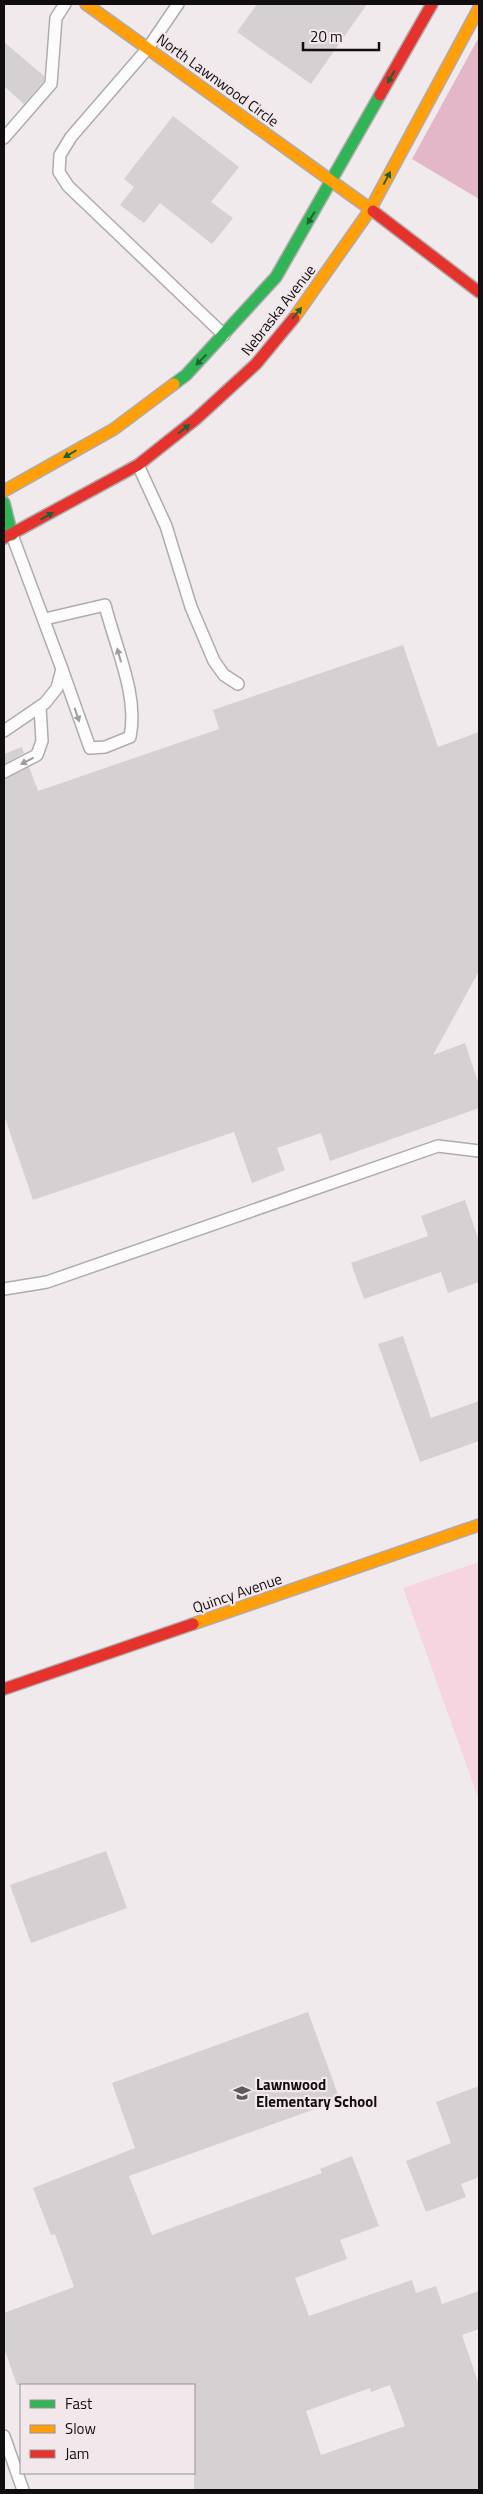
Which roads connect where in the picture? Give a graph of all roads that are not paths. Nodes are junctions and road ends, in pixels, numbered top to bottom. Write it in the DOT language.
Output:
graph roads {
  1 [pos="65,4"];
  2 [pos="86,4"];
  3 [pos="178,4"];
  4 [pos="432,4"];
  5 [pos="479,8"];
  6 [pos="148,48"];
  7 [pos="4,138"];
  8 [pos="333,180"];
  9 [pos="370,210"];
  10 [pos="479,292"];
  11 [pos="227,338"];
  12 [pos="136,461"];
  13 [pos="4,491"];
  14 [pos="4,503"];
  15 [pos="8,536"];
  16 [pos="45,619"];
  17 [pos="62,669"];
  18 [pos="238,684"];
  19 [pos="40,706"];
  20 [pos="4,731"];
  21 [pos="4,772"];
  22 [pos="478,1154"];
  23 [pos="4,1289"];
  24 [pos="479,1526"];
  25 [pos="4,1689"];
  26 [pos="4,2436"];
  27 [pos="23,2490"];
  1 -- 7 [label="lane"];
  2 -- 6 [label="street, North Lawnwood Circle"];
  3 -- 6 [label="lane"];
  4 -- 8 [label="street, Nebraska Avenue, one-way"];
  9 -- 5 [label="street, Nebraska Avenue, one-way"];
  6 -- 8 [label="street, North Lawnwood Circle"];
  6 -- 11 [label="lane"];
  8 -- 9 [label="street, North Lawnwood Circle"];
  8 -- 11 [label="street, Nebraska Avenue, one-way"];
  9 -- 10 [label="street, North Lawnwood Circle"];
  12 -- 9 [label="street, Nebraska Avenue, one-way"];
  11 -- 13 [label="street, Nebraska Avenue, one-way"];
  15 -- 12 [label="street, Nebraska Avenue, one-way"];
  12 -- 18 [label="lane"];
  14 -- 15 [label="street"];
  15 -- 16 [label="lane"];
  16 -- 17 [label="lane"];
  17 -- 16 [label="lane, one-way"];
  17 -- 19 [label="lane"];
  19 -- 20 [label="lane"];
  19 -- 21 [label="lane, one-way"];
  22 -- 23 [label="lane"];
  24 -- 25 [label="street, Quincy Avenue"];
  26 -- 27 [label="lane"];
}
